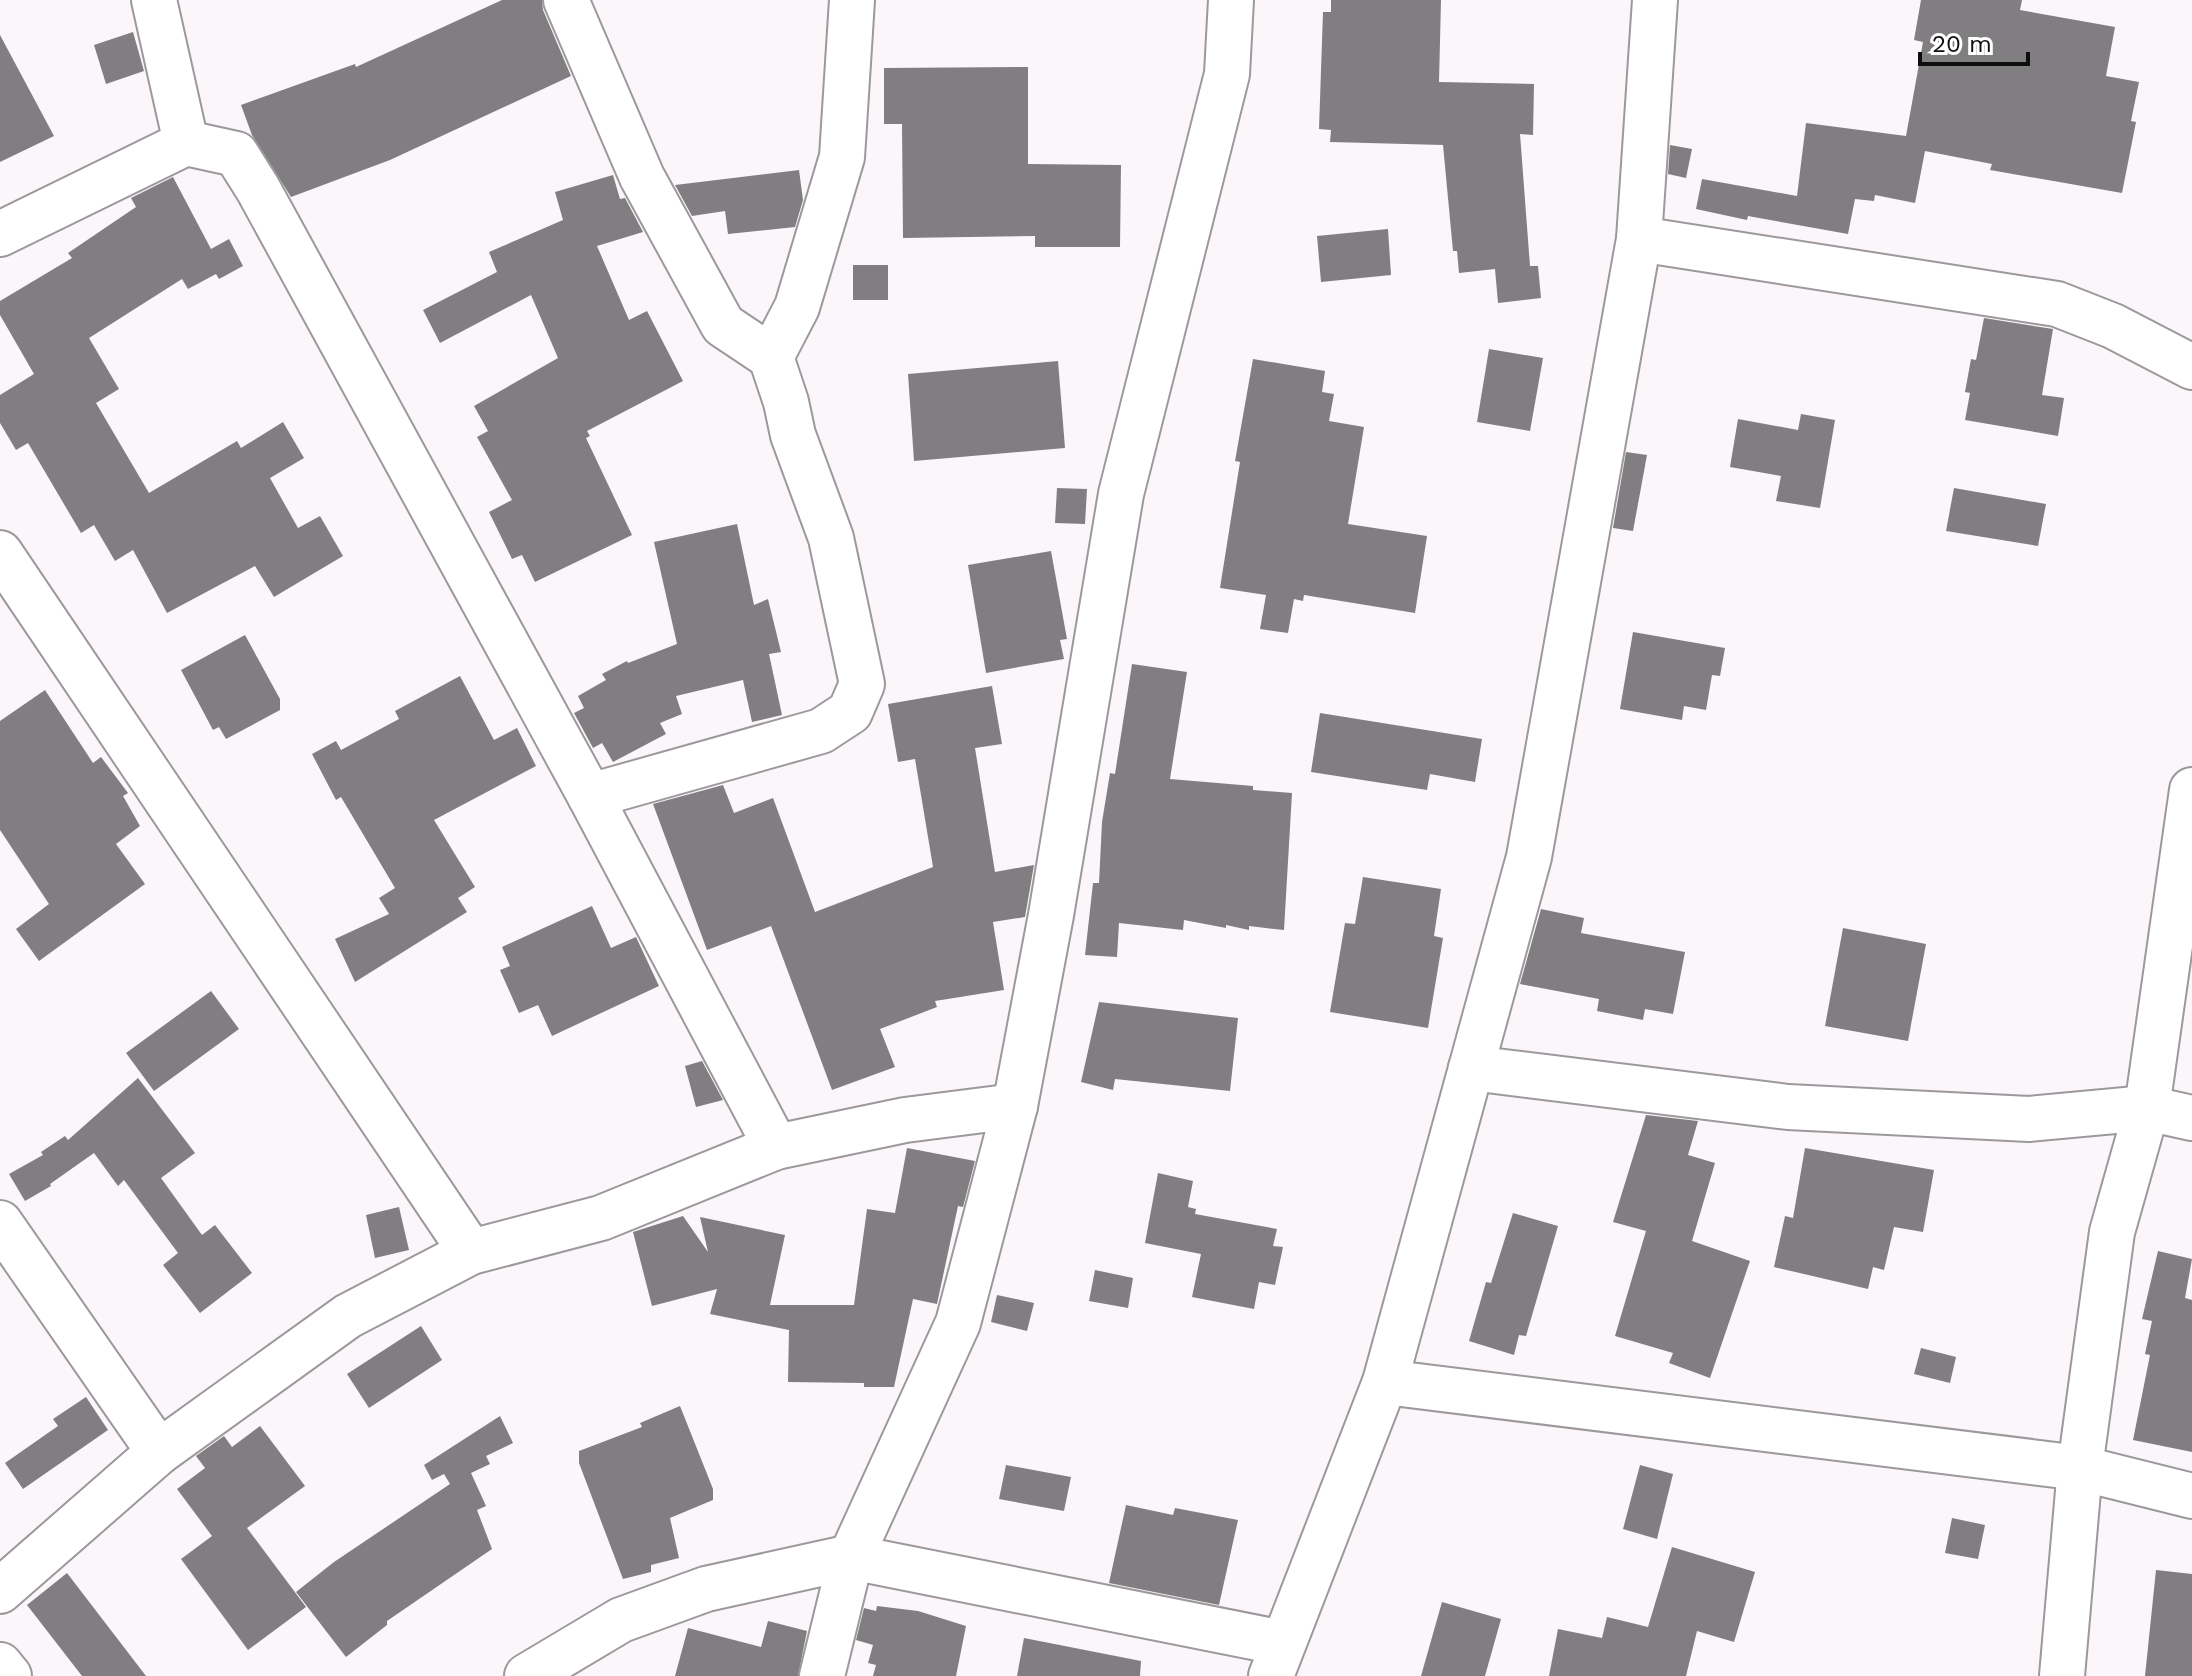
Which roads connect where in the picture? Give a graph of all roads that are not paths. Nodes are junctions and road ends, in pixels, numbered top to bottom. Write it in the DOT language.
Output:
graph roads {
  1 [pos="154,0"];
  2 [pos="566,0"];
  3 [pos="852,0"];
  4 [pos="1231,0"];
  5 [pos="1655,0"];
  6 [pos="186,143"];
  7 [pos="0,234"];
  8 [pos="1639,239"];
  9 [pos="771,357"];
  10 [pos="2192,367"];
  11 [pos="0,553"];
  12 [pos="2192,793"];
  13 [pos="590,796"];
  14 [pos="1471,1068"];
  15 [pos="1015,1106"];
  16 [pos="2147,1108"];
  17 [pos="2192,1118"];
  18 [pos="776,1147"];
  19 [pos="0,1223"];
  20 [pos="471,1252"];
  21 [pos="1385,1382"];
  22 [pos="159,1452"];
  23 [pos="2080,1468"];
  24 [pos="2192,1496"];
  25 [pos="851,1557"];
  26 [pos="0,1591"];
  27 [pos="1277,1660"];
  28 [pos="0,1665"];
  29 [pos="9,1676"];
  30 [pos="527,1676"];
  31 [pos="822,1676"];
  32 [pos="2062,1676"];
  1 -- 6 [label="street"];
  2 -- 9 [label="street"];
  3 -- 9 [label="street"];
  4 -- 15 [label="street"];
  5 -- 8 [label="street"];
  6 -- 7 [label="street"];
  6 -- 13 [label="street"];
  8 -- 10 [label="street"];
  8 -- 14 [label="street"];
  9 -- 13 [label="street"];
  11 -- 20 [label="street"];
  12 -- 16 [label="street"];
  13 -- 18 [label="street"];
  14 -- 16 [label="street"];
  14 -- 21 [label="street"];
  15 -- 18 [label="street"];
  15 -- 25 [label="street"];
  16 -- 17 [label="street"];
  16 -- 23 [label="street"];
  18 -- 20 [label="street"];
  19 -- 22 [label="street"];
  20 -- 22 [label="street"];
  21 -- 23 [label="street"];
  21 -- 27 [label="street"];
  22 -- 26 [label="street"];
  23 -- 24 [label="street"];
  23 -- 32 [label="street"];
  25 -- 27 [label="street"];
  25 -- 30 [label="street"];
  25 -- 31 [label="street"];
  28 -- 29 [label="street"];
}
